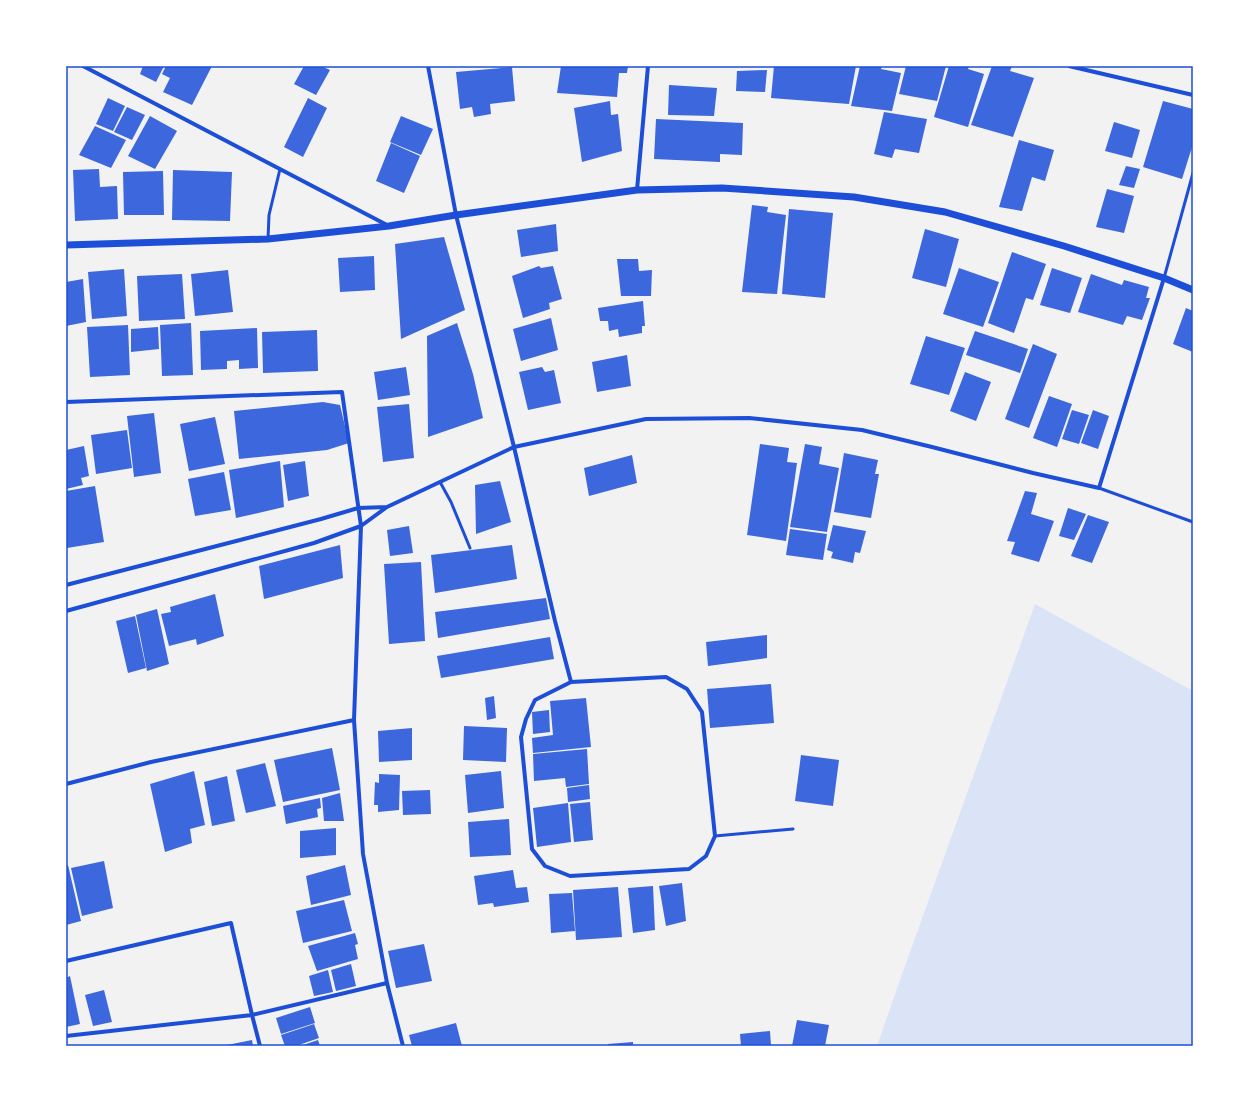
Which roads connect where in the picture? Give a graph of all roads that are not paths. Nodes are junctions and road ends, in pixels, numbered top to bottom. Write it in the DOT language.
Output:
graph roads {
  1 [pos="83,66"];
  2 [pos="428,66"];
  3 [pos="648,66"];
  4 [pos="1069,66"];
  5 [pos="1193,95"];
  6 [pos="280,169"];
  7 [pos="1193,173"];
  8 [pos="637,190"];
  9 [pos="456,215"];
  10 [pos="389,226"];
  11 [pos="268,239"];
  12 [pos="66,245"];
  13 [pos="1164,278"];
  14 [pos="1193,290"];
  15 [pos="66,402"];
  16 [pos="514,447"];
  17 [pos="440,482"];
  18 [pos="1099,488"];
  19 [pos="387,507"];
  20 [pos="358,508"];
  21 [pos="1193,522"];
  22 [pos="360,526"];
  23 [pos="470,548"];
  24 [pos="66,585"];
  25 [pos="66,611"];
  26 [pos="571,682"];
  27 [pos="354,720"];
  28 [pos="66,784"];
  29 [pos="793,828"];
  30 [pos="715,836"];
  31 [pos="66,961"];
  32 [pos="387,983"];
  33 [pos="252,1015"];
  34 [pos="66,1036"];
  35 [pos="260,1046"];
  36 [pos="403,1046"];
  1 -- 6 [label="street"];
  2 -- 9 [label="street"];
  3 -- 8 [label="street"];
  4 -- 5 [label="street"];
  6 -- 10 [label="street"];
  6 -- 11 [label="lane"];
  7 -- 13 [label="lane"];
  8 -- 9 [label="street"];
  8 -- 13 [label="street"];
  9 -- 10 [label="street"];
  9 -- 16 [label="street"];
  10 -- 11 [label="street"];
  11 -- 12 [label="street"];
  13 -- 14 [label="street"];
  13 -- 18 [label="street"];
  15 -- 20 [label="street"];
  16 -- 17 [label="street"];
  16 -- 18 [label="street"];
  16 -- 26 [label="street"];
  17 -- 19 [label="street"];
  17 -- 23 [label="lane"];
  18 -- 21 [label="lane"];
  19 -- 20 [label="street"];
  19 -- 22 [label="street"];
  20 -- 22 [label="street"];
  20 -- 24 [label="street"];
  22 -- 25 [label="street"];
  22 -- 27 [label="street"];
  26 -- 30 [label="street"];
  26 -- 30 [label="street"];
  27 -- 28 [label="street"];
  27 -- 32 [label="street"];
  29 -- 30 [label="lane"];
  31 -- 33 [label="street"];
  32 -- 33 [label="street"];
  32 -- 36 [label="street"];
  33 -- 34 [label="street"];
  33 -- 35 [label="street"];
}
